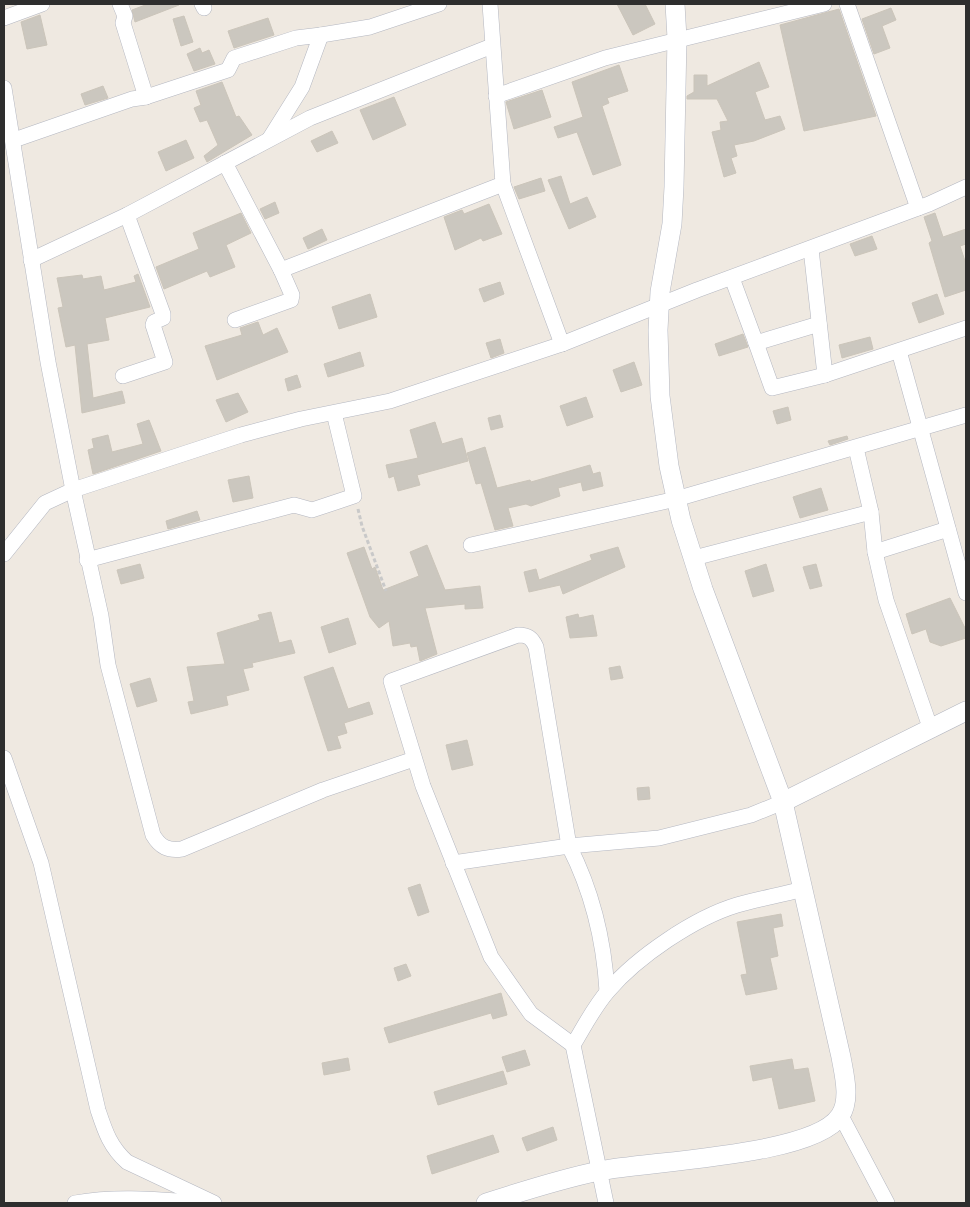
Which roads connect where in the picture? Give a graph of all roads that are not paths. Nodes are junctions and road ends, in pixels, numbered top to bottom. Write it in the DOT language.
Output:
graph roads {
  1 [pos="42,4"];
  2 [pos="120,4"];
  3 [pos="439,4"];
  4 [pos="490,4"];
  5 [pos="675,4"];
  6 [pos="824,4"];
  7 [pos="846,4"];
  8 [pos="4,18"];
  9 [pos="321,35"];
  10 [pos="677,38"];
  11 [pos="492,46"];
  12 [pos="4,88"];
  13 [pos="496,96"];
  14 [pos="146,97"];
  15 [pos="14,140"];
  16 [pos="268,140"];
  17 [pos="225,163"];
  18 [pos="504,184"];
  19 [pos="966,187"];
  20 [pos="918,208"];
  21 [pos="127,215"];
  22 [pos="811,249"];
  23 [pos="31,260"];
  24 [pos="281,270"];
  25 [pos="732,278"];
  26 [pos="658,306"];
  27 [pos="235,320"];
  28 [pos="819,324"];
  29 [pos="966,330"];
  30 [pos="756,343"];
  31 [pos="562,344"];
  32 [pos="899,351"];
  33 [pos="825,375"];
  34 [pos="123,376"];
  35 [pos="334,413"];
  36 [pos="966,415"];
  37 [pos="921,429"];
  38 [pos="856,448"];
  39 [pos="73,490"];
  40 [pos="676,499"];
  41 [pos="871,512"];
  42 [pos="948,529"];
  43 [pos="471,545"];
  44 [pos="875,552"];
  45 [pos="4,554"];
  46 [pos="694,558"];
  47 [pos="87,560"];
  48 [pos="966,594"];
  49 [pos="966,711"];
  50 [pos="931,730"];
  51 [pos="4,758"];
  52 [pos="414,759"];
  53 [pos="783,802"];
  54 [pos="569,846"];
  55 [pos="453,863"];
  56 [pos="803,890"];
  57 [pos="608,991"];
  58 [pos="574,1046"];
  59 [pos="841,1116"];
  60 [pos="601,1171"];
  61 [pos="75,1203"];
  62 [pos="205,1203"];
  63 [pos="214,1203"];
  64 [pos="486,1203"];
  65 [pos="606,1203"];
  66 [pos="887,1203"];
  1 -- 8 [label="street"];
  2 -- 14 [label="street"];
  3 -- 9 [label="street"];
  4 -- 11 [label="street"];
  5 -- 10 [label="street"];
  6 -- 10 [label="street"];
  7 -- 20 [label="street"];
  9 -- 14 [label="street"];
  9 -- 16 [label="street"];
  10 -- 13 [label="street"];
  10 -- 26 [label="street"];
  11 -- 13 [label="street"];
  11 -- 16 [label="street"];
  12 -- 15 [label="street"];
  13 -- 18 [label="street"];
  14 -- 15 [label="street"];
  15 -- 23 [label="street"];
  16 -- 17 [label="street"];
  17 -- 21 [label="street"];
  17 -- 24 [label="street"];
  18 -- 24 [label="street"];
  18 -- 31 [label="street"];
  19 -- 20 [label="street"];
  20 -- 22 [label="street"];
  21 -- 23 [label="street"];
  21 -- 34 [label="street"];
  22 -- 25 [label="street"];
  22 -- 28 [label="street"];
  23 -- 39 [label="street"];
  24 -- 27 [label="street"];
  25 -- 26 [label="street"];
  25 -- 30 [label="street"];
  26 -- 31 [label="street"];
  26 -- 40 [label="street"];
  28 -- 30 [label="street"];
  28 -- 33 [label="street"];
  29 -- 32 [label="street"];
  30 -- 33 [label="street"];
  31 -- 35 [label="street"];
  32 -- 33 [label="street"];
  32 -- 37 [label="street"];
  35 -- 39 [label="street"];
  35 -- 47 [label="street"];
  36 -- 37 [label="street"];
  37 -- 38 [label="street"];
  37 -- 42 [label="street"];
  38 -- 40 [label="street"];
  38 -- 41 [label="street"];
  39 -- 45 [label="street"];
  39 -- 47 [label="street"];
  40 -- 43 [label="street"];
  40 -- 46 [label="street"];
  41 -- 44 [label="street"];
  41 -- 46 [label="street"];
  42 -- 44 [label="street"];
  42 -- 48 [label="street"];
  44 -- 50 [label="street"];
  46 -- 53 [label="street"];
  47 -- 52 [label="street"];
  49 -- 50 [label="street"];
  50 -- 53 [label="street"];
  51 -- 63 [label="street"];
  52 -- 54 [label="street"];
  52 -- 55 [label="street"];
  53 -- 54 [label="street"];
  53 -- 56 [label="street"];
  54 -- 55 [label="street"];
  54 -- 57 [label="street"];
  55 -- 58 [label="street"];
  56 -- 57 [label="street"];
  56 -- 59 [label="street"];
  57 -- 58 [label="street"];
  58 -- 60 [label="street"];
  59 -- 60 [label="street"];
  59 -- 66 [label="street"];
  60 -- 64 [label="street"];
  60 -- 65 [label="street"];
  61 -- 62 [label="street"];
}
